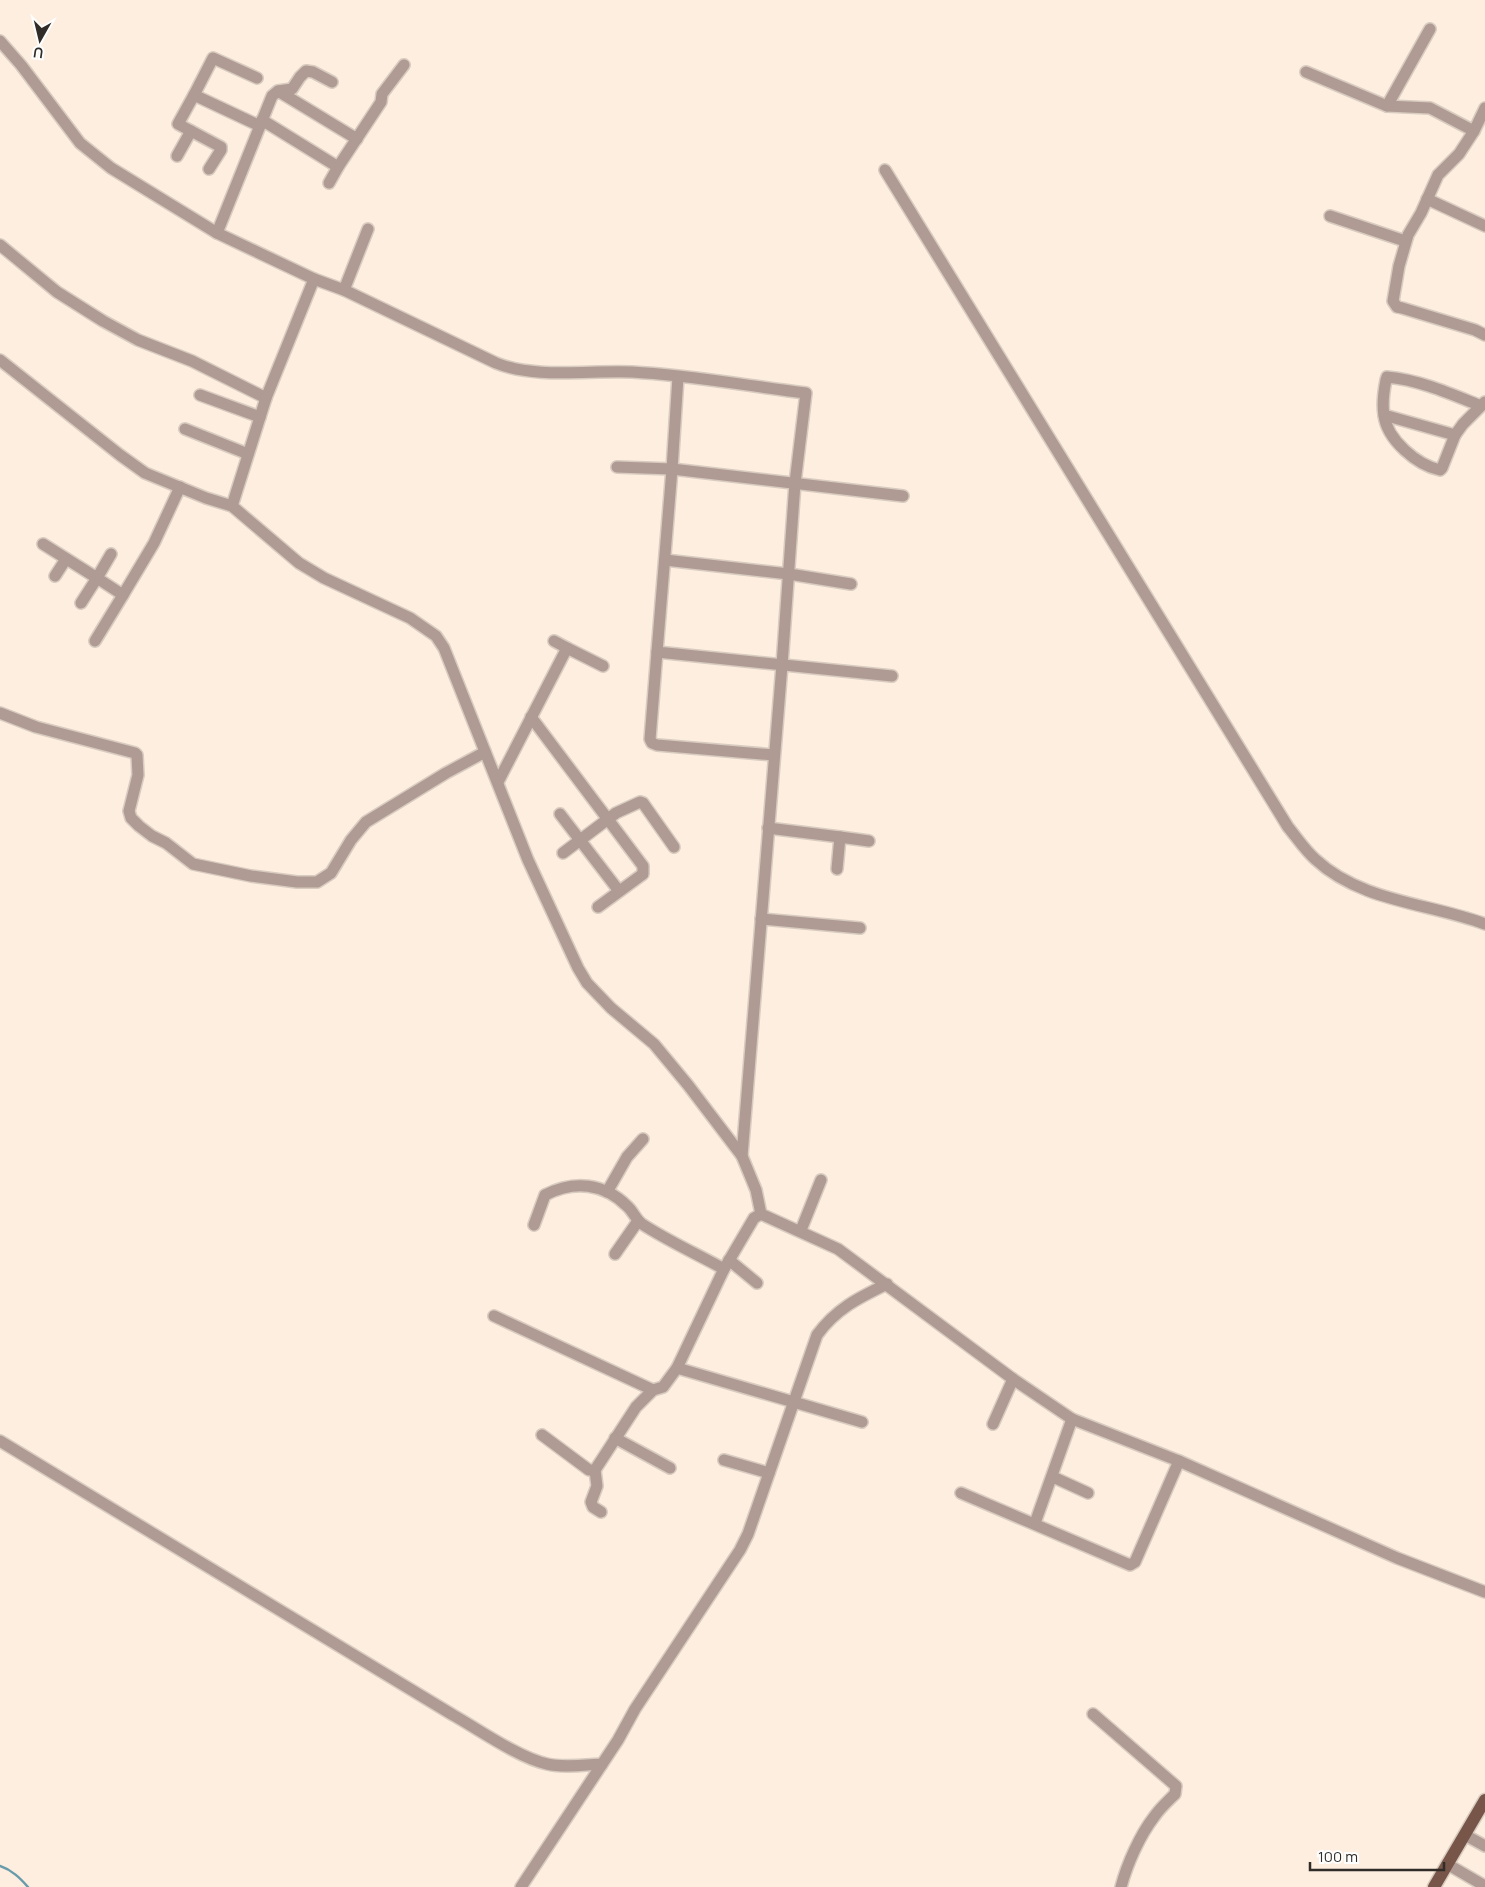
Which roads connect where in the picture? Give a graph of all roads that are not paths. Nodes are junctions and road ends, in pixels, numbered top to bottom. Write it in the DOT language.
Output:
graph roads {
  1 [pos="1430,29"];
  2 [pos="0,41"];
  3 [pos="404,65"];
  4 [pos="1306,72"];
  5 [pos="257,78"];
  6 [pos="332,82"];
  7 [pos="278,91"];
  8 [pos="194,95"];
  9 [pos="1388,106"];
  10 [pos="1485,108"];
  11 [pos="261,123"];
  12 [pos="1474,130"];
  13 [pos="191,131"];
  14 [pos="356,139"];
  15 [pos="177,156"];
  16 [pos="338,167"];
  17 [pos="209,169"];
  18 [pos="885,170"];
  19 [pos="329,183"];
  20 [pos="1427,199"];
  21 [pos="1330,216"];
  22 [pos="1485,226"];
  23 [pos="368,229"];
  24 [pos="217,233"];
  25 [pos="1405,241"];
  26 [pos="0,245"];
  27 [pos="314,279"];
  28 [pos="344,290"];
  29 [pos="1485,335"];
  30 [pos="0,360"];
  31 [pos="678,377"];
  32 [pos="200,395"];
  33 [pos="266,398"];
  34 [pos="1483,404"];
  35 [pos="1384,415"];
  36 [pos="260,417"];
  37 [pos="185,429"];
  38 [pos="1455,435"];
  39 [pos="248,454"];
  40 [pos="617,467"];
  41 [pos="672,470"];
  42 [pos="795,483"];
  43 [pos="180,487"];
  44 [pos="903,496"];
  45 [pos="232,506"];
  46 [pos="43,544"];
  47 [pos="112,554"];
  48 [pos="66,559"];
  49 [pos="665,560"];
  50 [pos="789,574"];
  51 [pos="55,576"];
  52 [pos="97,578"];
  53 [pos="851,584"];
  54 [pos="123,595"];
  55 [pos="81,602"];
  56 [pos="95,641"];
  57 [pos="554,641"];
  58 [pos="567,648"];
  59 [pos="657,652"];
  60 [pos="782,665"];
  61 [pos="603,666"];
  62 [pos="892,676"];
  63 [pos="0,713"];
  64 [pos="531,717"];
  65 [pos="485,752"];
  66 [pos="774,755"];
  67 [pos="498,782"];
  68 [pos="560,814"];
  69 [pos="607,818"];
  70 [pos="768,828"];
  71 [pos="840,837"];
  72 [pos="580,840"];
  73 [pos="869,842"];
  74 [pos="674,847"];
  75 [pos="563,852"];
  76 [pos="837,869"];
  77 [pos="619,891"];
  78 [pos="598,907"];
  79 [pos="761,919"];
  80 [pos="1485,924"];
  81 [pos="860,928"];
  82 [pos="643,1139"];
  83 [pos="742,1156"];
  84 [pos="821,1180"];
  85 [pos="607,1192"];
  86 [pos="761,1214"];
  87 [pos="638,1221"];
  88 [pos="534,1225"];
  89 [pos="801,1230"];
  90 [pos="615,1254"];
  91 [pos="726,1265"];
  92 [pos="757,1283"];
  93 [pos="887,1284"];
  94 [pos="494,1316"];
  95 [pos="677,1368"];
  96 [pos="1013,1379"];
  97 [pos="653,1390"];
  98 [pos="793,1402"];
  99 [pos="1072,1419"];
  100 [pos="862,1422"];
  101 [pos="993,1424"];
  102 [pos="542,1435"];
  103 [pos="615,1438"];
  104 [pos="0,1441"];
  105 [pos="724,1460"];
  106 [pos="1179,1461"];
  107 [pos="670,1468"];
  108 [pos="595,1470"];
  109 [pos="769,1473"];
  110 [pos="1052,1477"];
  111 [pos="962,1493"];
  112 [pos="1088,1493"];
  113 [pos="601,1512"];
  114 [pos="1035,1523"];
  115 [pos="1485,1592"];
  116 [pos="1093,1714"];
  117 [pos="602,1764"];
  118 [pos="1485,1800"];
  119 [pos="1464,1835"];
  120 [pos="1485,1846"];
  121 [pos="1447,1864"];
  122 [pos="1485,1886"];
  123 [pos="521,1887"];
  124 [pos="1121,1887"];
  125 [pos="1434,1887"];
  1 -- 9 [label="street"];
  2 -- 24 [label="street"];
  3 -- 14 [label="street"];
  4 -- 9 [label="street"];
  5 -- 8 [label="street"];
  6 -- 7 [label="street"];
  7 -- 11 [label="street"];
  7 -- 14 [label="street"];
  8 -- 11 [label="street"];
  8 -- 13 [label="street"];
  9 -- 12 [label="street"];
  10 -- 12 [label="street"];
  11 -- 16 [label="street"];
  11 -- 24 [label="street"];
  12 -- 20 [label="street"];
  13 -- 15 [label="street"];
  13 -- 17 [label="street"];
  14 -- 16 [label="street"];
  16 -- 19 [label="street"];
  18 -- 80 [label="street"];
  20 -- 22 [label="street"];
  20 -- 25 [label="street"];
  21 -- 25 [label="street"];
  23 -- 28 [label="street"];
  24 -- 27 [label="street"];
  25 -- 29 [label="street"];
  26 -- 33 [label="street"];
  27 -- 28 [label="street"];
  27 -- 33 [label="street"];
  28 -- 31 [label="street"];
  30 -- 43 [label="street"];
  31 -- 41 [label="street"];
  31 -- 42 [label="street"];
  32 -- 36 [label="street"];
  33 -- 36 [label="street"];
  34 -- 35 [label="street"];
  34 -- 38 [label="street"];
  35 -- 38 [label="street"];
  35 -- 38 [label="street"];
  36 -- 39 [label="street"];
  37 -- 39 [label="street"];
  39 -- 45 [label="street"];
  40 -- 41 [label="street"];
  41 -- 42 [label="street"];
  41 -- 49 [label="street"];
  42 -- 44 [label="street"];
  42 -- 50 [label="street"];
  43 -- 45 [label="street"];
  43 -- 54 [label="street"];
  45 -- 65 [label="street"];
  46 -- 48 [label="street"];
  47 -- 52 [label="street"];
  48 -- 51 [label="street"];
  48 -- 52 [label="street"];
  49 -- 50 [label="street"];
  49 -- 59 [label="street"];
  50 -- 53 [label="street"];
  50 -- 60 [label="street"];
  52 -- 54 [label="street"];
  52 -- 55 [label="street"];
  54 -- 56 [label="street"];
  57 -- 58 [label="street"];
  58 -- 61 [label="street"];
  58 -- 64 [label="street"];
  59 -- 60 [label="street"];
  59 -- 66 [label="street"];
  60 -- 62 [label="street"];
  60 -- 66 [label="street"];
  63 -- 65 [label="street"];
  64 -- 67 [label="street"];
  64 -- 69 [label="street"];
  65 -- 67 [label="street"];
  66 -- 70 [label="street"];
  67 -- 83 [label="street"];
  68 -- 72 [label="street"];
  69 -- 72 [label="street"];
  69 -- 74 [label="street"];
  69 -- 77 [label="street"];
  70 -- 71 [label="street"];
  70 -- 79 [label="street"];
  71 -- 73 [label="street"];
  71 -- 76 [label="street"];
  72 -- 75 [label="street"];
  72 -- 77 [label="street"];
  77 -- 78 [label="street"];
  79 -- 81 [label="street"];
  79 -- 83 [label="street"];
  82 -- 85 [label="street"];
  83 -- 86 [label="street"];
  84 -- 89 [label="street"];
  85 -- 87 [label="street"];
  85 -- 88 [label="street"];
  86 -- 89 [label="street"];
  86 -- 91 [label="street"];
  87 -- 90 [label="street"];
  87 -- 91 [label="street"];
  89 -- 93 [label="street"];
  91 -- 92 [label="street"];
  91 -- 95 [label="street"];
  93 -- 96 [label="street"];
  93 -- 98 [label="street"];
  94 -- 97 [label="street"];
  95 -- 97 [label="street"];
  95 -- 98 [label="street"];
  96 -- 99 [label="street"];
  96 -- 101 [label="street"];
  97 -- 103 [label="street"];
  98 -- 100 [label="street"];
  98 -- 109 [label="street"];
  99 -- 106 [label="street"];
  99 -- 110 [label="street"];
  102 -- 108 [label="street"];
  103 -- 107 [label="street"];
  103 -- 108 [label="street"];
  104 -- 117 [label="street"];
  105 -- 109 [label="street"];
  106 -- 114 [label="street"];
  106 -- 115 [label="street"];
  108 -- 113 [label="street"];
  109 -- 117 [label="street"];
  110 -- 112 [label="street"];
  110 -- 114 [label="street"];
  111 -- 114 [label="street"];
  116 -- 124 [label="street"];
  117 -- 123 [label="street"];
  118 -- 119 [label="main road"];
  119 -- 120 [label="street"];
  119 -- 121 [label="main road"];
  121 -- 122 [label="street"];
  121 -- 125 [label="main road"];
}
